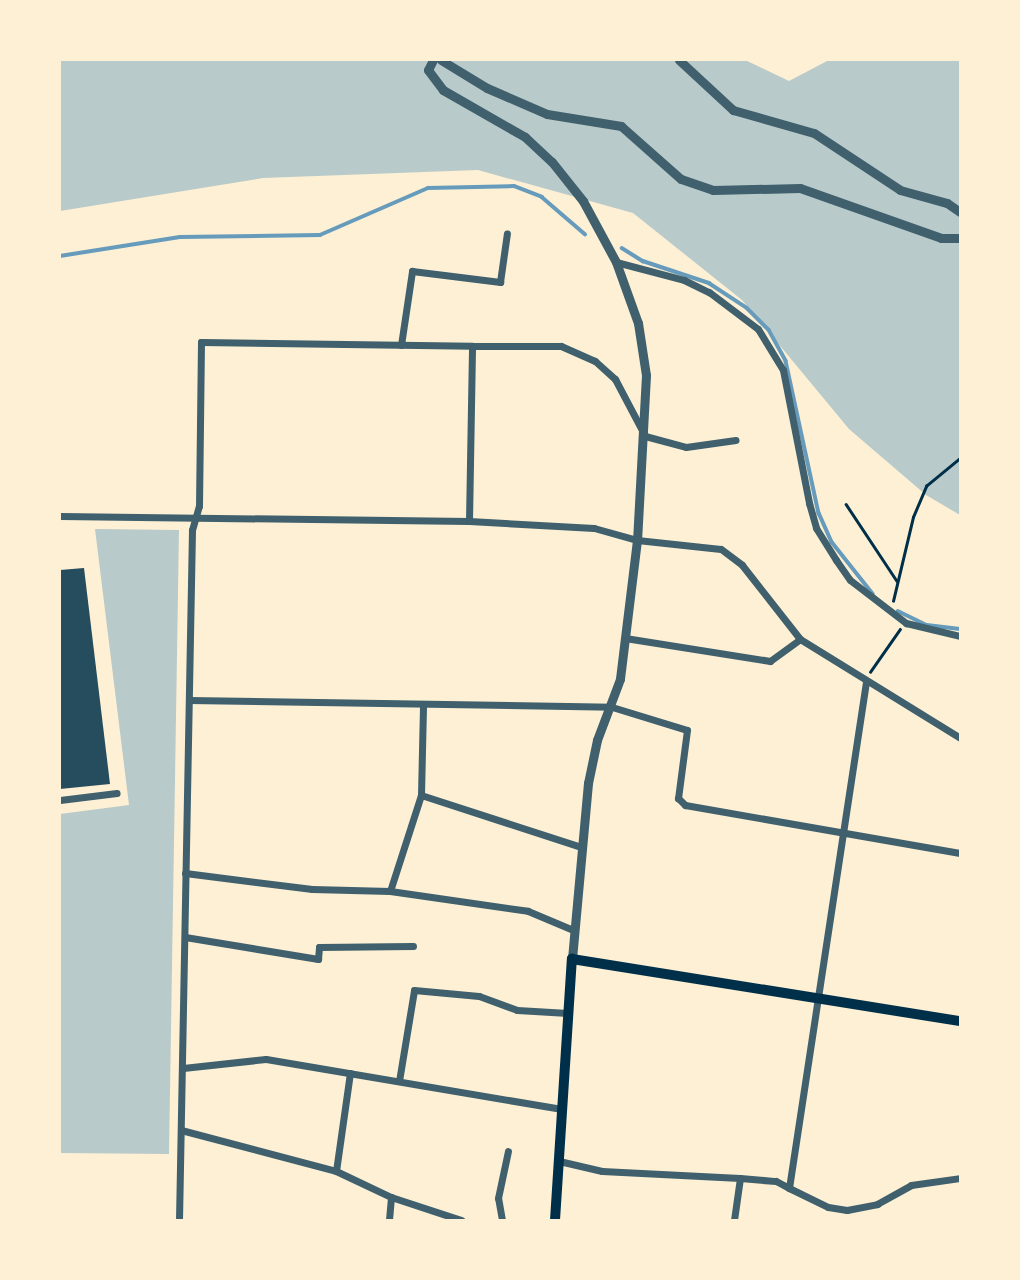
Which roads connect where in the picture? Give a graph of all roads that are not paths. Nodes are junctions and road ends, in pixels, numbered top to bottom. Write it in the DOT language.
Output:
graph roads {
  1 [pos="433,60"];
  2 [pos="441,60"];
  3 [pos="678,60"];
  4 [pos="961,212"];
  5 [pos="507,233"];
  6 [pos="961,238"];
  7 [pos="616,262"];
  8 [pos="401,345"];
  9 [pos="472,346"];
  10 [pos="645,436"];
  11 [pos="736,440"];
  12 [pos="60,516"];
  13 [pos="195,519"];
  14 [pos="469,521"];
  15 [pos="637,540"];
  16 [pos="961,636"];
  17 [pos="625,638"];
  18 [pos="800,639"];
  19 [pos="866,682"];
  20 [pos="189,700"];
  21 [pos="423,704"];
  22 [pos="612,707"];
  23 [pos="961,738"];
  24 [pos="117,793"];
  25 [pos="421,795"];
  26 [pos="60,800"];
  27 [pos="844,833"];
  28 [pos="581,847"];
  29 [pos="961,853"];
  30 [pos="185,873"];
  31 [pos="390,891"];
  32 [pos="573,930"];
  33 [pos="185,937"];
  34 [pos="413,946"];
  35 [pos="572,959"];
  36 [pos="820,998"];
  37 [pos="568,1013"];
  38 [pos="961,1021"];
  39 [pos="183,1068"];
  40 [pos="350,1073"];
  41 [pos="399,1081"];
  42 [pos="562,1108"];
  43 [pos="181,1130"];
  44 [pos="508,1151"];
  45 [pos="559,1161"];
  46 [pos="336,1171"];
  47 [pos="740,1178"];
  48 [pos="961,1178"];
  49 [pos="789,1188"];
  50 [pos="391,1197"];
  51 [pos="179,1220"];
  52 [pos="389,1220"];
  53 [pos="461,1220"];
  54 [pos="502,1220"];
  55 [pos="555,1220"];
  56 [pos="734,1220"];
  1 -- 7 [label="street"];
  2 -- 6 [label="street"];
  3 -- 4 [label="street"];
  5 -- 8 [label="street"];
  7 -- 10 [label="street"];
  7 -- 16 [label="street"];
  8 -- 9 [label="street"];
  8 -- 13 [label="street"];
  9 -- 10 [label="street"];
  9 -- 14 [label="street"];
  10 -- 11 [label="street"];
  10 -- 15 [label="street"];
  12 -- 13 [label="street"];
  13 -- 14 [label="street"];
  13 -- 20 [label="street"];
  14 -- 15 [label="street"];
  15 -- 17 [label="street"];
  15 -- 18 [label="street"];
  17 -- 18 [label="street"];
  17 -- 22 [label="street"];
  18 -- 19 [label="street"];
  19 -- 23 [label="street"];
  19 -- 27 [label="street"];
  20 -- 21 [label="street"];
  20 -- 30 [label="street"];
  21 -- 22 [label="street"];
  21 -- 25 [label="street"];
  22 -- 27 [label="street"];
  22 -- 28 [label="street"];
  24 -- 26 [label="street"];
  25 -- 28 [label="street"];
  25 -- 31 [label="street"];
  27 -- 29 [label="street"];
  27 -- 36 [label="street"];
  28 -- 32 [label="street"];
  30 -- 31 [label="street"];
  30 -- 33 [label="street"];
  31 -- 32 [label="street"];
  32 -- 35 [label="street"];
  33 -- 34 [label="street"];
  33 -- 39 [label="street"];
  35 -- 36 [label="main road"];
  35 -- 37 [label="main road"];
  36 -- 38 [label="main road"];
  36 -- 49 [label="street"];
  37 -- 41 [label="street"];
  37 -- 42 [label="main road"];
  39 -- 40 [label="street"];
  39 -- 43 [label="street"];
  40 -- 41 [label="street"];
  40 -- 46 [label="street"];
  41 -- 42 [label="street"];
  42 -- 45 [label="main road"];
  43 -- 46 [label="street"];
  43 -- 51 [label="street"];
  44 -- 54 [label="street"];
  45 -- 47 [label="street"];
  45 -- 55 [label="main road"];
  46 -- 50 [label="street"];
  47 -- 49 [label="street"];
  47 -- 56 [label="street"];
  48 -- 49 [label="street"];
  50 -- 52 [label="street"];
  50 -- 53 [label="street"];
}
